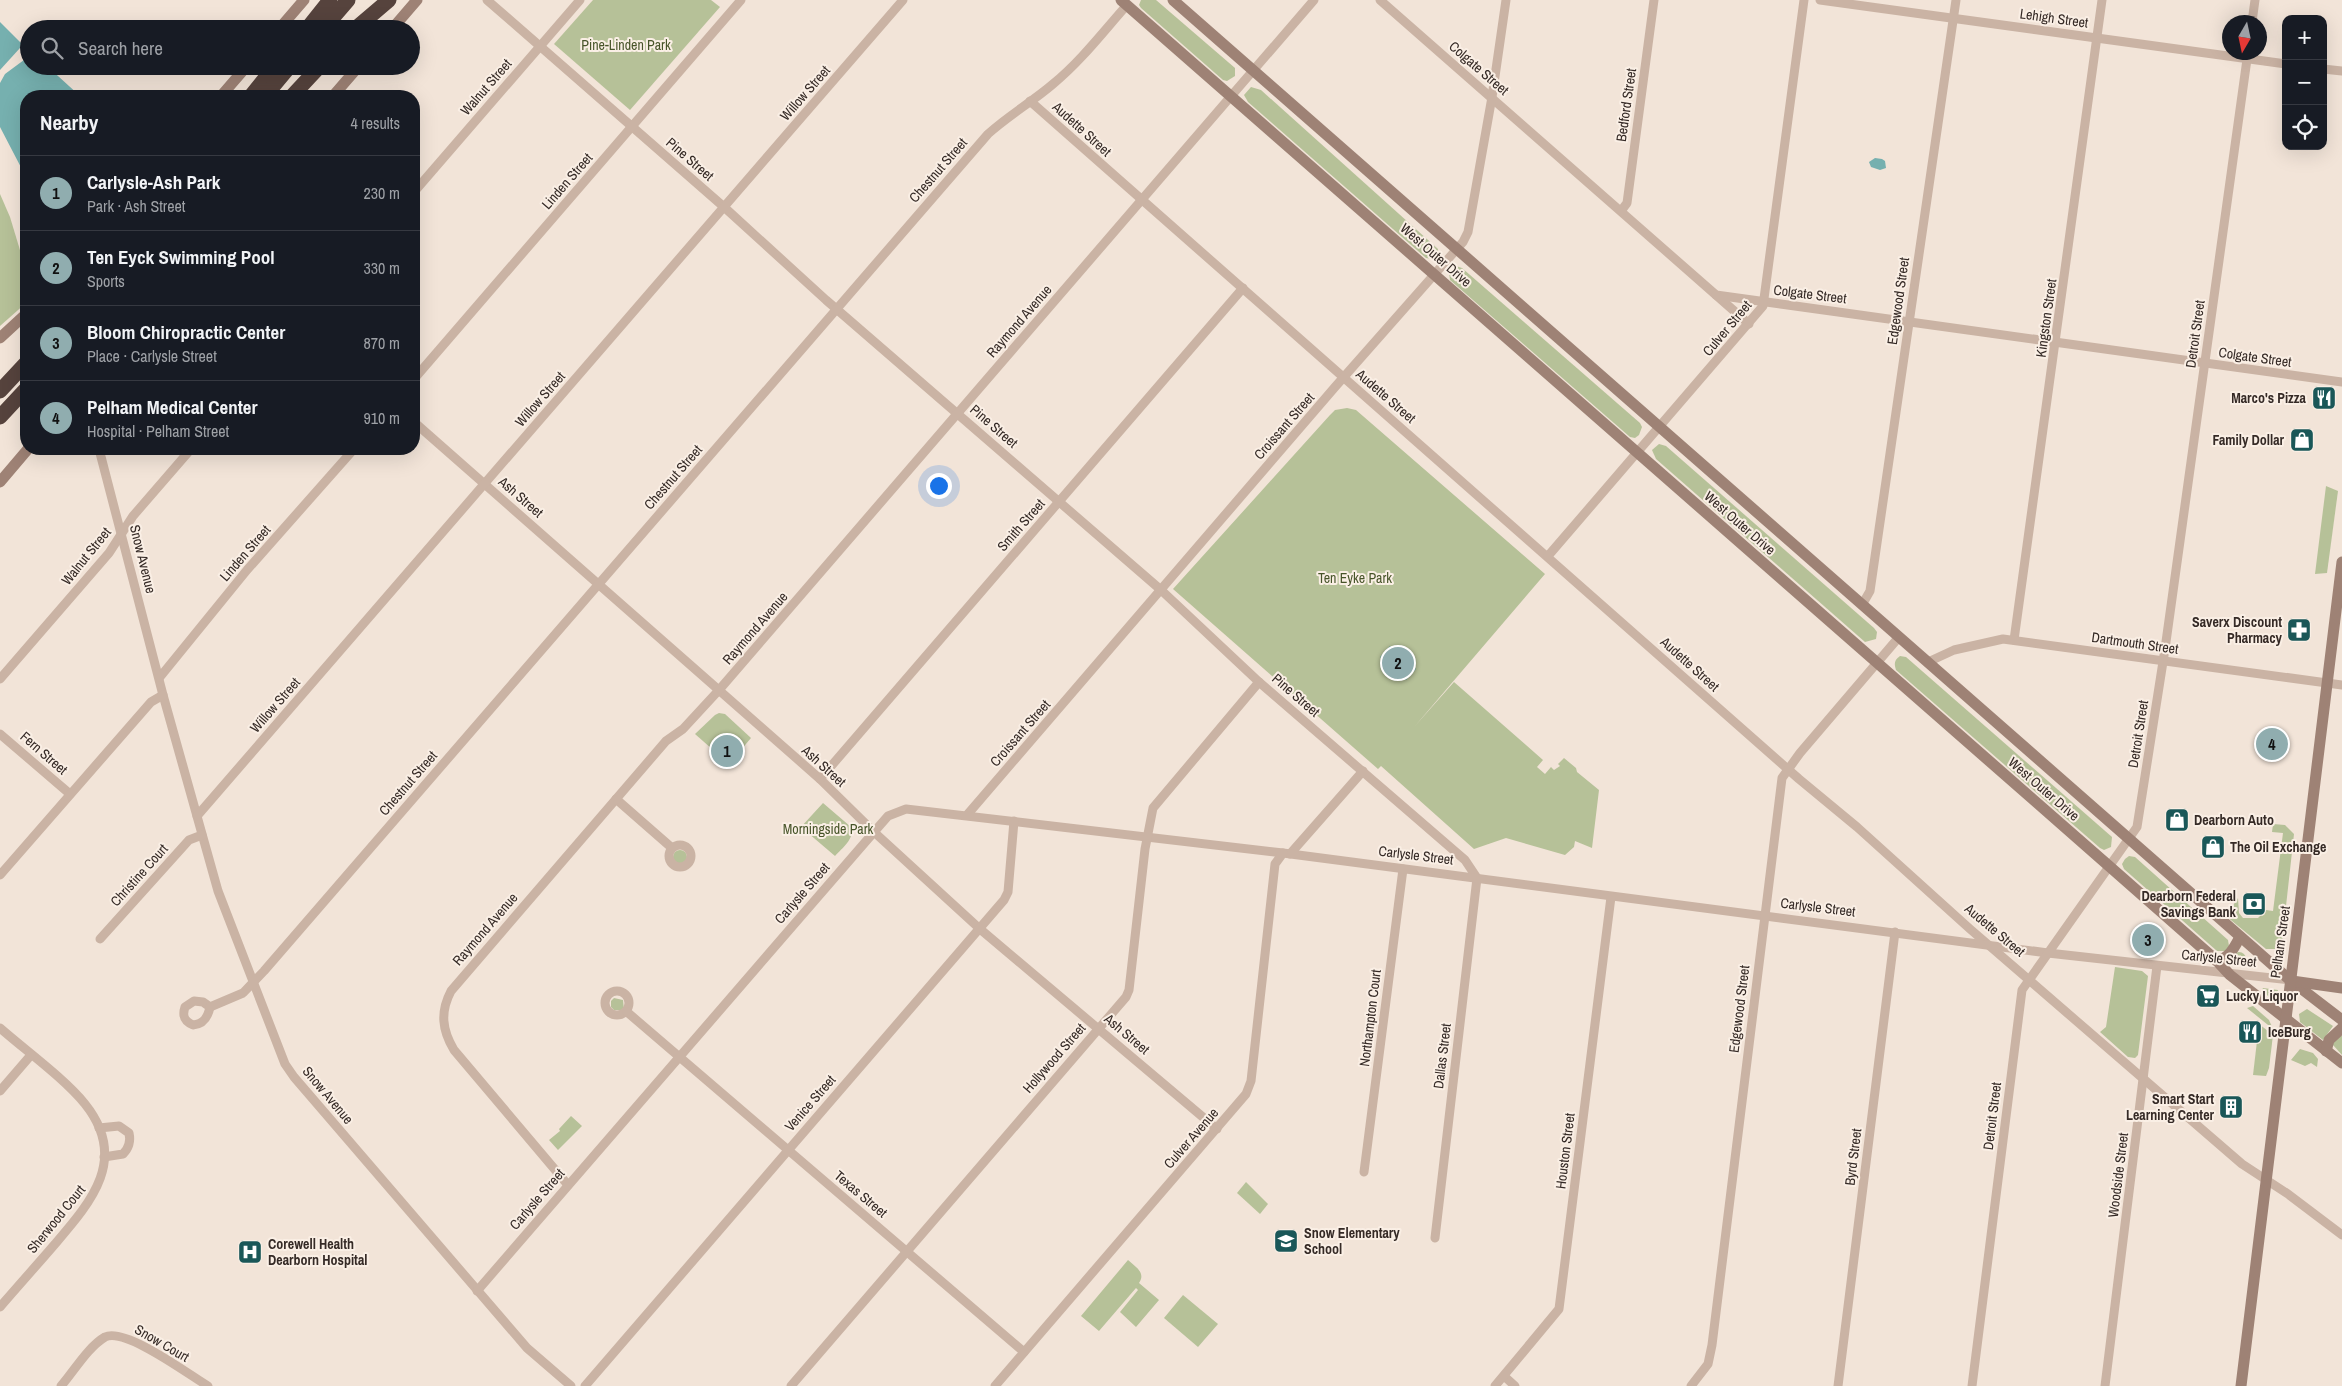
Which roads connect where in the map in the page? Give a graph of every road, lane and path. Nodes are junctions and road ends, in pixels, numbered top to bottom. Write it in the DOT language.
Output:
graph roads {
  1 [pos="304,0"];
  2 [pos="330,0"];
  3 [pos="348,0"];
  4 [pos="379,0"];
  5 [pos="389,0"];
  6 [pos="417,0"];
  7 [pos="487,0"];
  8 [pos="580,0"];
  9 [pos="741,0"];
  10 [pos="903,0"];
  11 [pos="1172,0"];
  12 [pos="1380,0"];
  13 [pos="1506,0"];
  14 [pos="1654,0"];
  15 [pos="1804,0"];
  16 [pos="1820,0"];
  17 [pos="1956,0"];
  18 [pos="2102,0"];
  19 [pos="2255,0"];
  20 [pos="1126,2"];
  21 [pos="1312,2"];
  22 [pos="2253,15"];
  23 [pos="1953,18"];
  24 [pos="287,20"];
  25 [pos="314,20"];
  26 [pos="331,20"];
  27 [pos="362,20"];
  28 [pos="366,20"];
  29 [pos="400,20"];
  30 [pos="2097,37"];
  31 [pos="540,46"];
  32 [pos="2222,52"];
  33 [pos="2247,60"];
  34 [pos="2267,60"];
  35 [pos="2282,63"];
  36 [pos="2327,69"];
  37 [pos="1253,70"];
  38 [pos="2342,71"];
  39 [pos="239,75"];
  40 [pos="268,75"];
  41 [pos="282,75"];
  42 [pos="312,75"];
  43 [pos="351,75"];
  44 [pos="226,90"];
  45 [pos="256,90"];
  46 [pos="269,90"];
  47 [pos="298,90"];
  48 [pos="338,90"];
  49 [pos="1231,96"];
  50 [pos="1492,97"];
  51 [pos="1030,101"];
  52 [pos="632,126"];
  53 [pos="420,185"];
  54 [pos="1142,200"];
  55 [pos="724,207"];
  56 [pos="1621,211"];
  57 [pos="1457,249"];
  58 [pos="1434,274"];
  59 [pos="1243,288"];
  60 [pos="1716,295"];
  61 [pos="1764,302"];
  62 [pos="837,309"];
  63 [pos="20,320"];
  64 [pos="1909,320"];
  65 [pos="1749,324"];
  66 [pos="0,338"];
  67 [pos="2057,341"];
  68 [pos="2205,364"];
  69 [pos="20,369"];
  70 [pos="420,372"];
  71 [pos="1344,378"];
  72 [pos="2342,382"];
  73 [pos="0,391"];
  74 [pos="20,395"];
  75 [pos="958,413"];
  76 [pos="0,417"];
  77 [pos="420,427"];
  78 [pos="1659,428"];
  79 [pos="1638,452"];
  80 [pos="23,455"];
  81 [pos="101,455"];
  82 [pos="187,455"];
  83 [pos="349,455"];
  84 [pos="0,482"];
  85 [pos="485,484"];
  86 [pos="1059,501"];
  87 [pos="122,534"];
  88 [pos="1548,556"];
  89 [pos="2342,562"];
  90 [pos="598,584"];
  91 [pos="1161,590"];
  92 [pos="1862,605"];
  93 [pos="1899,637"];
  94 [pos="2014,640"];
  95 [pos="2163,659"];
  96 [pos="1928,662"];
  97 [pos="1878,664"];
  98 [pos="160,677"];
  99 [pos="0,679"];
  100 [pos="1259,682"];
  101 [pos="2327,683"];
  102 [pos="2342,685"];
  103 [pos="719,690"];
  104 [pos="164,695"];
  105 [pos="0,734"];
  106 [pos="1788,769"];
  107 [pos="1363,771"];
  108 [pos="820,779"];
  109 [pos="70,794"];
  110 [pos="616,799"];
  111 [pos="197,816"];
  112 [pos="967,816"];
  113 [pos="1014,821"];
  114 [pos="874,832"];
  115 [pos="202,835"];
  116 [pos="1147,838"];
  117 [pos="2130,840"];
  118 [pos="672,848"];
  119 [pos="1286,853"];
  120 [pos="2109,866"];
  121 [pos="1403,869"];
  122 [pos="0,876"];
  123 [pos="1477,878"];
  124 [pos="1611,897"];
  125 [pos="1765,916"];
  126 [pos="980,929"];
  127 [pos="1895,932"];
  128 [pos="2240,936"];
  129 [pos="100,939"];
  130 [pos="1989,944"];
  131 [pos="2048,953"];
  132 [pos="2217,961"];
  133 [pos="2157,966"];
  134 [pos="2230,975"];
  135 [pos="2029,978"];
  136 [pos="2290,980"];
  137 [pos="255,981"];
  138 [pos="2342,988"];
  139 [pos="210,1007"];
  140 [pos="627,1012"];
  141 [pos="2285,1019"];
  142 [pos="2342,1020"];
  143 [pos="0,1028"];
  144 [pos="1099,1028"];
  145 [pos="2342,1028"];
  146 [pos="2326,1051"];
  147 [pos="31,1055"];
  148 [pos="680,1056"];
  149 [pos="2342,1063"];
  150 [pos="2143,1078"];
  151 [pos="0,1091"];
  152 [pos="99,1128"];
  153 [pos="1217,1129"];
  154 [pos="787,1150"];
  155 [pos="104,1158"];
  156 [pos="1364,1172"];
  157 [pos="2267,1182"];
  158 [pos="568,1186"];
  159 [pos="2342,1235"];
  160 [pos="1435,1238"];
  161 [pos="907,1251"];
  162 [pos="477,1291"];
  163 [pos="0,1307"];
  164 [pos="1024,1352"];
  165 [pos="1504,1376"];
  166 [pos="61,1386"];
  167 [pos="208,1386"];
  168 [pos="571,1386"];
  169 [pos="585,1386"];
  170 [pos="791,1386"];
  171 [pos="995,1386"];
  172 [pos="1495,1386"];
  173 [pos="1515,1386"];
  174 [pos="1691,1386"];
  175 [pos="1838,1386"];
  176 [pos="1972,1386"];
  177 [pos="2105,1386"];
  178 [pos="2241,1386"];
  1 -- 24 [label="main road"];
  2 -- 25 [label="highway"];
  3 -- 26 [label="highway"];
  4 -- 27 [label="highway"];
  5 -- 28 [label="highway"];
  6 -- 29 [label="main road"];
  7 -- 31 [label="street, Pine Street"];
  8 -- 31 [label="street, Walnut Street"];
  9 -- 52 [label="street, Linden Street"];
  10 -- 55 [label="street, Willow Street"];
  11 -- 37 [label="main road, West Outer Drive"];
  12 -- 50 [label="street, Colgate Street"];
  13 -- 50 [label="street, Croissant Street"];
  14 -- 56 [label="street, Bedford Street"];
  15 -- 61 [label="street, Culver Street"];
  16 -- 23 [label="street, Lehigh Street"];
  17 -- 23 [label="street, Edgewood Street"];
  18 -- 30 [label="street, Kingston Street"];
  19 -- 22 [label="street"];
  20 -- 49 [label="main road, West Outer Drive"];
  20 -- 51 [label="street, Chestnut Street"];
  21 -- 37 [label="street, Raymond Avenue"];
  23 -- 30 [label="street, Lehigh Street"];
  23 -- 64 [label="street, Edgewood Street"];
  30 -- 32 [label="street, Lehigh Street"];
  30 -- 67 [label="street, Kingston Street"];
  31 -- 52 [label="street, Pine Street"];
  31 -- 53 [label="street, Walnut Street"];
  33 -- 68 [label="street, Detroit Street"];
  34 -- 35 [label="street, Lehigh Street"];
  36 -- 38 [label="street"];
  37 -- 49 [label="street, Raymond Avenue"];
  37 -- 57 [label="main road, West Outer Drive"];
  39 -- 44 [label="main road"];
  40 -- 45 [label="highway"];
  41 -- 46 [label="highway"];
  42 -- 47 [label="highway"];
  43 -- 48 [label="main road"];
  49 -- 54 [label="street, Raymond Avenue"];
  49 -- 58 [label="main road, West Outer Drive"];
  50 -- 56 [label="street, Colgate Street"];
  50 -- 57 [label="street, Croissant Street"];
  51 -- 54 [label="street, Audette Street"];
  51 -- 62 [label="street, Chestnut Street"];
  52 -- 55 [label="street, Pine Street"];
  52 -- 70 [label="street, Linden Street"];
  54 -- 59 [label="street, Audette Street"];
  54 -- 75 [label="street, Raymond Avenue"];
  55 -- 62 [label="street, Pine Street"];
  55 -- 85 [label="street, Willow Street"];
  56 -- 60 [label="street, Colgate Street"];
  57 -- 58 [label="street, Croissant Street"];
  57 -- 78 [label="main road, West Outer Drive"];
  58 -- 71 [label="street, Croissant Street"];
  58 -- 79 [label="main road, West Outer Drive"];
  59 -- 71 [label="street, Audette Street"];
  59 -- 86 [label="street, Smith Street"];
  60 -- 61 [label="street, Colgate Street"];
  60 -- 65 [label="street"];
  61 -- 64 [label="street, Colgate Street"];
  61 -- 65 [label="street, Culver Street"];
  62 -- 75 [label="street, Pine Street"];
  62 -- 90 [label="street, Chestnut Street"];
  63 -- 66 [label="main road"];
  64 -- 67 [label="street, Colgate Street"];
  64 -- 92 [label="street, Edgewood Street"];
  65 -- 78 [label="street, Culver Street"];
  67 -- 68 [label="street, Colgate Street"];
  67 -- 94 [label="street, Kingston Street"];
  68 -- 72 [label="street, Colgate Street"];
  68 -- 95 [label="street, Detroit Street"];
  69 -- 73 [label="highway"];
  71 -- 88 [label="street, Audette Street"];
  71 -- 91 [label="street, Croissant Street"];
  74 -- 76 [label="highway"];
  75 -- 86 [label="street, Pine Street"];
  75 -- 103 [label="street, Raymond Avenue"];
  77 -- 85 [label="street, Ash Street"];
  78 -- 79 [label="street, Culver Street"];
  78 -- 92 [label="main road, West Outer Drive"];
  79 -- 88 [label="street, Culver Street"];
  79 -- 97 [label="main road, West Outer Drive"];
  80 -- 84 [label="main road"];
  81 -- 87 [label="street, Snow Avenue"];
  82 -- 87 [label="street, Walnut Street"];
  83 -- 98 [label="street, Linden Street"];
  85 -- 90 [label="street, Ash Street"];
  85 -- 111 [label="street, Willow Street"];
  86 -- 91 [label="street, Pine Street"];
  86 -- 108 [label="street, Smith Street"];
  87 -- 98 [label="street, Snow Avenue"];
  87 -- 99 [label="street, Walnut Street"];
  88 -- 106 [label="street, Audette Street"];
  89 -- 101 [label="main road, Pelham Street"];
  90 -- 103 [label="street, Ash Street"];
  90 -- 137 [label="street, Chestnut Street"];
  91 -- 100 [label="street, Pine Street"];
  91 -- 112 [label="street, Croissant Street"];
  92 -- 93 [label="main road, West Outer Drive"];
  93 -- 96 [label="main road, West Outer Drive"];
  93 -- 97 [label="street, Edgewood Street"];
  94 -- 95 [label="street, Dartmouth Street"];
  94 -- 96 [label="street, Dartmouth Street"];
  95 -- 101 [label="street, Dartmouth Street"];
  95 -- 117 [label="street, Detroit Street"];
  96 -- 117 [label="main road, West Outer Drive"];
  97 -- 106 [label="street, Edgewood Street"];
  97 -- 120 [label="main road, West Outer Drive"];
  98 -- 104 [label="street, Snow Avenue"];
  100 -- 107 [label="street, Pine Street"];
  100 -- 116 [label="street, Hollywood Street"];
  101 -- 102 [label="street, Dartmouth Street"];
  101 -- 136 [label="main road, Pelham Street"];
  103 -- 108 [label="street, Ash Street"];
  103 -- 110 [label="street, Raymond Avenue"];
  104 -- 109 [label="street"];
  104 -- 111 [label="street, Snow Avenue"];
  105 -- 109 [label="street, Fern Street"];
  106 -- 125 [label="street, Edgewood Street"];
  106 -- 130 [label="street, Audette Street"];
  107 -- 119 [label="street, Culver Avenue"];
  107 -- 123 [label="street, Pine Street"];
  108 -- 114 [label="street, Ash Street"];
  109 -- 122 [label="street"];
  110 -- 118 [label="street"];
  110 -- 158 [label="street, Raymond Avenue"];
  111 -- 115 [label="street, Snow Avenue"];
  112 -- 113 [label="street, Carlysle Street"];
  112 -- 114 [label="street, Carlysle Street"];
  113 -- 116 [label="street, Carlysle Street"];
  113 -- 126 [label="street, Venice Street"];
  114 -- 126 [label="street, Ash Street"];
  114 -- 148 [label="street, Carlysle Street"];
  115 -- 129 [label="street, Christine Court"];
  115 -- 137 [label="street, Snow Avenue"];
  116 -- 119 [label="street, Carlysle Street"];
  116 -- 144 [label="street, Hollywood Street"];
  117 -- 120 [label="street, Detroit Street"];
  117 -- 128 [label="main road, West Outer Drive"];
  119 -- 121 [label="street, Carlysle Street"];
  119 -- 153 [label="street, Culver Avenue"];
  120 -- 131 [label="street, Detroit Street"];
  120 -- 132 [label="main road, West Outer Drive"];
  121 -- 123 [label="street, Carlysle Street"];
  121 -- 156 [label="street, Northampton Court"];
  123 -- 124 [label="street, Carlysle Street"];
  123 -- 160 [label="street, Dallas Street"];
  124 -- 125 [label="street, Carlysle Street"];
  124 -- 165 [label="street, Houston Street"];
  125 -- 127 [label="street, Carlysle Street"];
  125 -- 174 [label="street, Edgewood Street"];
  126 -- 144 [label="street, Ash Street"];
  126 -- 154 [label="street, Venice Street"];
  127 -- 130 [label="street, Carlysle Street"];
  127 -- 175 [label="street, Byrd Street"];
  128 -- 132 [label="main road"];
  128 -- 136 [label="main road, West Outer Drive"];
  130 -- 131 [label="street, Carlysle Street"];
  130 -- 135 [label="street, Audette Street"];
  131 -- 133 [label="street, Carlysle Street"];
  131 -- 135 [label="street, Detroit Street"];
  132 -- 134 [label="main road, West Outer Drive"];
  133 -- 134 [label="street, Carlysle Street"];
  133 -- 150 [label="street, Woodside Street"];
  134 -- 136 [label="street, Carlysle Street"];
  134 -- 141 [label="main road, West Outer Drive"];
  135 -- 150 [label="street, Audette Street"];
  135 -- 176 [label="street, Detroit Street"];
  136 -- 138 [label="main road, Carlysle Street"];
  136 -- 141 [label="main road, Pelham Street"];
  136 -- 142 [label="main road, West Outer Drive"];
  137 -- 139 [label="street, Chestnut Street"];
  137 -- 162 [label="street, Snow Avenue"];
  140 -- 148 [label="street, Texas Street"];
  141 -- 146 [label="main road, West Outer Drive"];
  141 -- 157 [label="main road, Pelham Street"];
  143 -- 147 [label="street, Sherwood Court"];
  144 -- 153 [label="street, Ash Street"];
  144 -- 161 [label="street, Hollywood Street"];
  145 -- 146 [label="main road"];
  146 -- 149 [label="main road, West Outer Drive"];
  147 -- 151 [label="street"];
  147 -- 152 [label="street, Sherwood Court"];
  148 -- 154 [label="street, Texas Street"];
  148 -- 158 [label="street, Carlysle Street"];
  150 -- 157 [label="street, Audette Street"];
  150 -- 177 [label="street, Woodside Street"];
  152 -- 155 [label="street, Sherwood Court"];
  152 -- 155 [label="street"];
  153 -- 164 [label="street, Culver Avenue"];
  154 -- 161 [label="street, Texas Street"];
  154 -- 169 [label="street, Venice Street"];
  155 -- 163 [label="street, Sherwood Court"];
  157 -- 159 [label="street, Audette Street"];
  157 -- 178 [label="main road, Pelham Street"];
  158 -- 162 [label="street, Carlysle Street"];
  161 -- 164 [label="street, Texas Street"];
  161 -- 170 [label="street, Hollywood Street"];
  162 -- 168 [label="street, Snow Avenue"];
  164 -- 171 [label="street, Culver Avenue"];
  165 -- 172 [label="street, Houston Street"];
  165 -- 173 [label="street"];
  166 -- 167 [label="street, Snow Court"];
}
